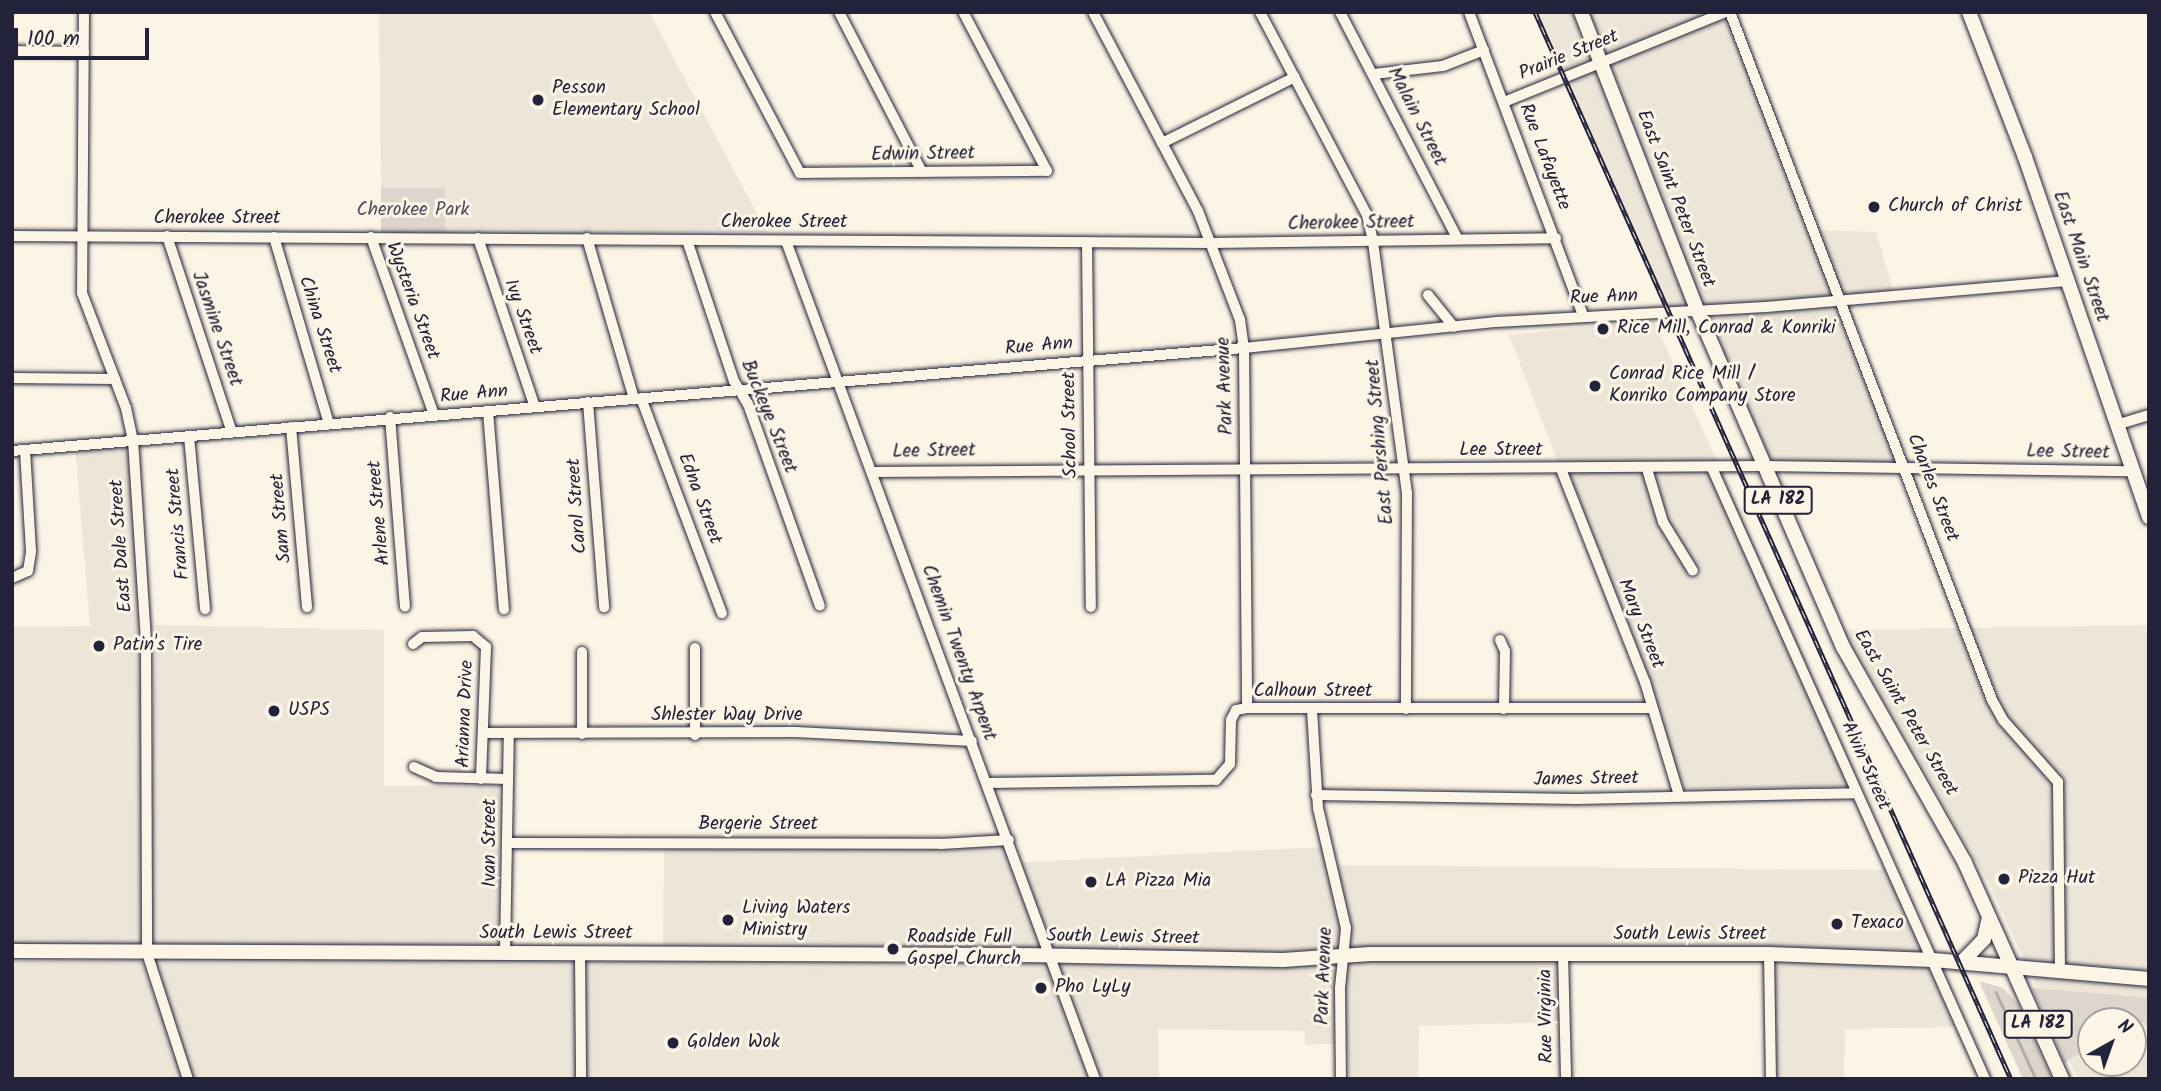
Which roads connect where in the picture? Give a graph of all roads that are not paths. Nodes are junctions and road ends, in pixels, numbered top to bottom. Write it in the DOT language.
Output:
graph roads {
  1 [pos="84,12"];
  2 [pos="715,12"];
  3 [pos="839,12"];
  4 [pos="962,12"];
  5 [pos="1093,12"];
  6 [pos="1260,12"];
  7 [pos="1340,12"];
  8 [pos="1469,12"];
  9 [pos="1581,12"];
  10 [pos="1728,12"];
  11 [pos="1969,12"];
  12 [pos="1484,50"];
  13 [pos="12,51"];
  14 [pos="84,52"];
  15 [pos="1601,62"];
  16 [pos="1374,74"];
  17 [pos="1294,77"];
  18 [pos="1504,102"];
  19 [pos="1162,143"];
  20 [pos="922,172"];
  21 [pos="12,236"];
  22 [pos="83,236"];
  23 [pos="167,236"];
  24 [pos="274,237"];
  25 [pos="371,237"];
  26 [pos="478,238"];
  27 [pos="587,238"];
  28 [pos="1457,238"];
  29 [pos="1556,238"];
  30 [pos="687,240"];
  31 [pos="786,241"];
  32 [pos="1087,242"];
  33 [pos="1373,242"];
  34 [pos="1212,243"];
  35 [pos="2068,281"];
  36 [pos="1428,295"];
  37 [pos="1841,301"];
  38 [pos="1698,312"];
  39 [pos="1583,315"];
  40 [pos="1454,327"];
  41 [pos="1386,335"];
  42 [pos="1244,348"];
  43 [pos="1088,360"];
  44 [pos="12,378"];
  45 [pos="115,379"];
  46 [pos="838,382"];
  47 [pos="740,391"];
  48 [pos="638,399"];
  49 [pos="588,402"];
  50 [pos="536,407"];
  51 [pos="488,411"];
  52 [pos="434,415"];
  53 [pos="2149,415"];
  54 [pos="390,417"];
  55 [pos="329,424"];
  56 [pos="2116,425"];
  57 [pos="291,427"];
  58 [pos="232,432"];
  59 [pos="189,436"];
  60 [pos="133,440"];
  61 [pos="25,450"];
  62 [pos="12,451"];
  63 [pos="1763,466"];
  64 [pos="1906,467"];
  65 [pos="1712,468"];
  66 [pos="1405,469"];
  67 [pos="1561,469"];
  68 [pos="1089,470"];
  69 [pos="1647,470"];
  70 [pos="1245,471"];
  71 [pos="2131,471"];
  72 [pos="872,472"];
  73 [pos="2149,517"];
  74 [pos="1693,571"];
  75 [pos="12,578"];
  76 [pos="405,606"];
  77 [pos="820,606"];
  78 [pos="307,607"];
  79 [pos="604,607"];
  80 [pos="1091,607"];
  81 [pos="205,609"];
  82 [pos="504,610"];
  83 [pos="722,613"];
  84 [pos="1500,640"];
  85 [pos="413,644"];
  86 [pos="695,648"];
  87 [pos="582,652"];
  88 [pos="1247,708"];
  89 [pos="1652,708"];
  90 [pos="1406,709"];
  91 [pos="1503,709"];
  92 [pos="1312,710"];
  93 [pos="483,733"];
  94 [pos="509,733"];
  95 [pos="582,734"];
  96 [pos="695,735"];
  97 [pos="972,741"];
  98 [pos="414,766"];
  99 [pos="481,779"];
  100 [pos="508,779"];
  101 [pos="989,783"];
  102 [pos="1856,793"];
  103 [pos="1316,795"];
  104 [pos="1679,795"];
  105 [pos="1009,840"];
  106 [pos="508,843"];
  107 [pos="1989,916"];
  108 [pos="12,951"];
  109 [pos="147,953"];
  110 [pos="505,953"];
  111 [pos="1563,953"];
  112 [pos="580,954"];
  113 [pos="1769,954"];
  114 [pos="1053,957"];
  115 [pos="1343,957"];
  116 [pos="1933,960"];
  117 [pos="1961,963"];
  118 [pos="2012,970"];
  119 [pos="2060,971"];
  120 [pos="2149,979"];
  121 [pos="188,1079"];
  122 [pos="581,1079"];
  123 [pos="1095,1079"];
  124 [pos="1341,1079"];
  125 [pos="1566,1079"];
  126 [pos="1771,1079"];
  127 [pos="1985,1079"];
  128 [pos="2062,1079"];
  1 -- 14 [label="street, East Dale Street"];
  2 -- 20 [label="street, Edwin Street"];
  3 -- 20 [label="street"];
  4 -- 20 [label="street, Edwin Street"];
  5 -- 19 [label="street, Park Avenue"];
  6 -- 17 [label="street, East Pershing Street"];
  7 -- 16 [label="street, Malain Street"];
  8 -- 12 [label="street, Rue Lafayette"];
  9 -- 15 [label="main road, East Saint Peter Street / LA 182"];
  10 -- 15 [label="street, Prairie Street"];
  10 -- 37 [label="street, Charles Street"];
  11 -- 35 [label="main road, East Main Street"];
  12 -- 16 [label="street"];
  12 -- 18 [label="street, Rue Lafayette"];
  13 -- 14 [label="street"];
  14 -- 22 [label="street, East Dale Street"];
  15 -- 18 [label="street, Prairie Street"];
  15 -- 38 [label="main road, East Saint Peter Street / LA 182"];
  16 -- 28 [label="street, Malain Street"];
  17 -- 19 [label="street"];
  17 -- 33 [label="street, East Pershing Street"];
  18 -- 29 [label="street, Rue Lafayette"];
  19 -- 34 [label="street, Park Avenue"];
  21 -- 22 [label="street, Cherokee Street"];
  22 -- 23 [label="street, Cherokee Street"];
  22 -- 45 [label="street, East Dale Street"];
  23 -- 24 [label="street, Cherokee Street"];
  23 -- 58 [label="street, Jasmine Street"];
  24 -- 25 [label="street, Cherokee Street"];
  24 -- 55 [label="street, China Street"];
  25 -- 26 [label="street, Cherokee Street"];
  25 -- 52 [label="street, Wysteria Street"];
  26 -- 27 [label="street, Cherokee Street"];
  26 -- 50 [label="street, Ivy Street"];
  27 -- 30 [label="street, Cherokee Street"];
  27 -- 48 [label="street, Edna Street"];
  28 -- 29 [label="street, Cherokee Street"];
  28 -- 33 [label="street, Cherokee Street"];
  29 -- 39 [label="street, Rue Lafayette"];
  30 -- 31 [label="street, Cherokee Street"];
  30 -- 47 [label="street, Buckeye Street"];
  31 -- 32 [label="street, Cherokee Street"];
  31 -- 46 [label="street, Chemin Twenty Arpent"];
  32 -- 34 [label="street, Cherokee Street"];
  32 -- 43 [label="street, School Street"];
  33 -- 34 [label="street, Cherokee Street"];
  33 -- 41 [label="street, East Pershing Street"];
  34 -- 42 [label="street, Park Avenue"];
  35 -- 37 [label="street, Rue Ann"];
  35 -- 56 [label="main road, East Main Street"];
  36 -- 40 [label="street"];
  37 -- 38 [label="street, Rue Ann"];
  37 -- 64 [label="street, Charles Street"];
  38 -- 39 [label="street, Rue Ann"];
  38 -- 63 [label="main road, East Saint Peter Street / LA 182"];
  39 -- 40 [label="street, Rue Ann"];
  40 -- 41 [label="street, Rue Ann"];
  41 -- 42 [label="street, Rue Ann"];
  41 -- 66 [label="street, East Pershing Street"];
  42 -- 43 [label="street, Rue Ann"];
  42 -- 70 [label="street, Park Avenue"];
  43 -- 46 [label="street, Rue Ann"];
  43 -- 68 [label="street, School Street"];
  44 -- 45 [label="street"];
  45 -- 60 [label="street, East Dale Street"];
  46 -- 47 [label="street, Rue Ann"];
  46 -- 72 [label="street, Chemin Twenty Arpent"];
  47 -- 48 [label="street, Rue Ann"];
  47 -- 77 [label="street, Buckeye Street"];
  48 -- 49 [label="street, Rue Ann"];
  48 -- 83 [label="street, Edna Street"];
  49 -- 50 [label="street, Rue Ann"];
  49 -- 79 [label="street, Carol Street"];
  50 -- 51 [label="street, Rue Ann"];
  51 -- 52 [label="street, Rue Ann"];
  51 -- 82 [label="street"];
  52 -- 54 [label="street, Rue Ann"];
  53 -- 56 [label="street"];
  54 -- 55 [label="street, Rue Ann"];
  54 -- 76 [label="street, Arlene Street"];
  55 -- 57 [label="street, Rue Ann"];
  56 -- 71 [label="main road, East Main Street"];
  57 -- 58 [label="street, Rue Ann"];
  57 -- 78 [label="street, Sam Street"];
  58 -- 59 [label="street, Rue Ann"];
  59 -- 60 [label="street, Rue Ann"];
  59 -- 81 [label="street, Francis Street"];
  60 -- 61 [label="street, Rue Ann"];
  60 -- 109 [label="street, East Dale Street"];
  61 -- 62 [label="street, Rue Ann"];
  61 -- 75 [label="street"];
  63 -- 64 [label="street, Lee Street"];
  63 -- 65 [label="street, Lee Street"];
  63 -- 107 [label="main road, East Saint Peter Street / LA 182"];
  64 -- 71 [label="street, Lee Street"];
  64 -- 119 [label="street, Charles Street"];
  65 -- 69 [label="street, Lee Street"];
  65 -- 102 [label="street, Alvin Street"];
  66 -- 67 [label="street, Lee Street"];
  66 -- 70 [label="street, Lee Street"];
  66 -- 90 [label="street, East Pershing Street"];
  67 -- 69 [label="street, Lee Street"];
  67 -- 89 [label="street, Mary Street"];
  68 -- 70 [label="street, Lee Street"];
  68 -- 72 [label="street, Lee Street"];
  68 -- 80 [label="street, School Street"];
  69 -- 74 [label="street"];
  70 -- 88 [label="street, Park Avenue"];
  71 -- 73 [label="main road, East Main Street"];
  72 -- 97 [label="street, Chemin Twenty Arpent"];
  84 -- 91 [label="street"];
  85 -- 93 [label="street, Arianna Drive"];
  86 -- 96 [label="street"];
  87 -- 95 [label="street"];
  88 -- 92 [label="street, Calhoun Street"];
  88 -- 101 [label="street, Calhoun Street"];
  89 -- 91 [label="street, Calhoun Street"];
  89 -- 104 [label="street, Mary Street"];
  90 -- 91 [label="street, Calhoun Street"];
  90 -- 92 [label="street, Calhoun Street"];
  92 -- 103 [label="street, Park Avenue"];
  93 -- 94 [label="street, Shlester Way Drive"];
  93 -- 99 [label="street, Arianna Drive"];
  94 -- 95 [label="street, Shlester Way Drive"];
  94 -- 100 [label="street, Ivan Street"];
  95 -- 96 [label="street, Shlester Way Drive"];
  96 -- 97 [label="street, Shlester Way Drive"];
  97 -- 101 [label="street, Chemin Twenty Arpent"];
  98 -- 99 [label="street"];
  99 -- 100 [label="street"];
  100 -- 106 [label="street, Ivan Street"];
  101 -- 105 [label="street, Chemin Twenty Arpent"];
  102 -- 104 [label="street, James Street"];
  102 -- 116 [label="street, Alvin Street"];
  103 -- 104 [label="street, James Street"];
  103 -- 115 [label="street, Park Avenue"];
  105 -- 106 [label="street, Bergerie Street"];
  105 -- 114 [label="street, Chemin Twenty Arpent"];
  106 -- 110 [label="street, Ivan Street"];
  107 -- 117 [label="main road"];
  107 -- 118 [label="main road, East Saint Peter Street / LA 182"];
  108 -- 109 [label="main road, South Lewis Street"];
  109 -- 110 [label="main road, South Lewis Street"];
  109 -- 121 [label="street, East Dale Street"];
  110 -- 112 [label="main road, South Lewis Street"];
  111 -- 113 [label="main road, South Lewis Street"];
  111 -- 115 [label="main road, South Lewis Street"];
  111 -- 125 [label="street, Rue Virginia"];
  112 -- 114 [label="main road, South Lewis Street"];
  112 -- 122 [label="street"];
  113 -- 116 [label="main road, South Lewis Street"];
  113 -- 126 [label="street"];
  114 -- 115 [label="main road, South Lewis Street"];
  114 -- 123 [label="street, Chemin Twenty Arpent"];
  115 -- 124 [label="street, Park Avenue"];
  116 -- 117 [label="main road, South Lewis Street"];
  116 -- 127 [label="street, Alvin Street"];
  117 -- 118 [label="main road, South Lewis Street"];
  118 -- 119 [label="main road, South Lewis Street"];
  118 -- 128 [label="main road, East Saint Peter Street / LA 182"];
  119 -- 120 [label="main road, South Lewis Street"];
}
